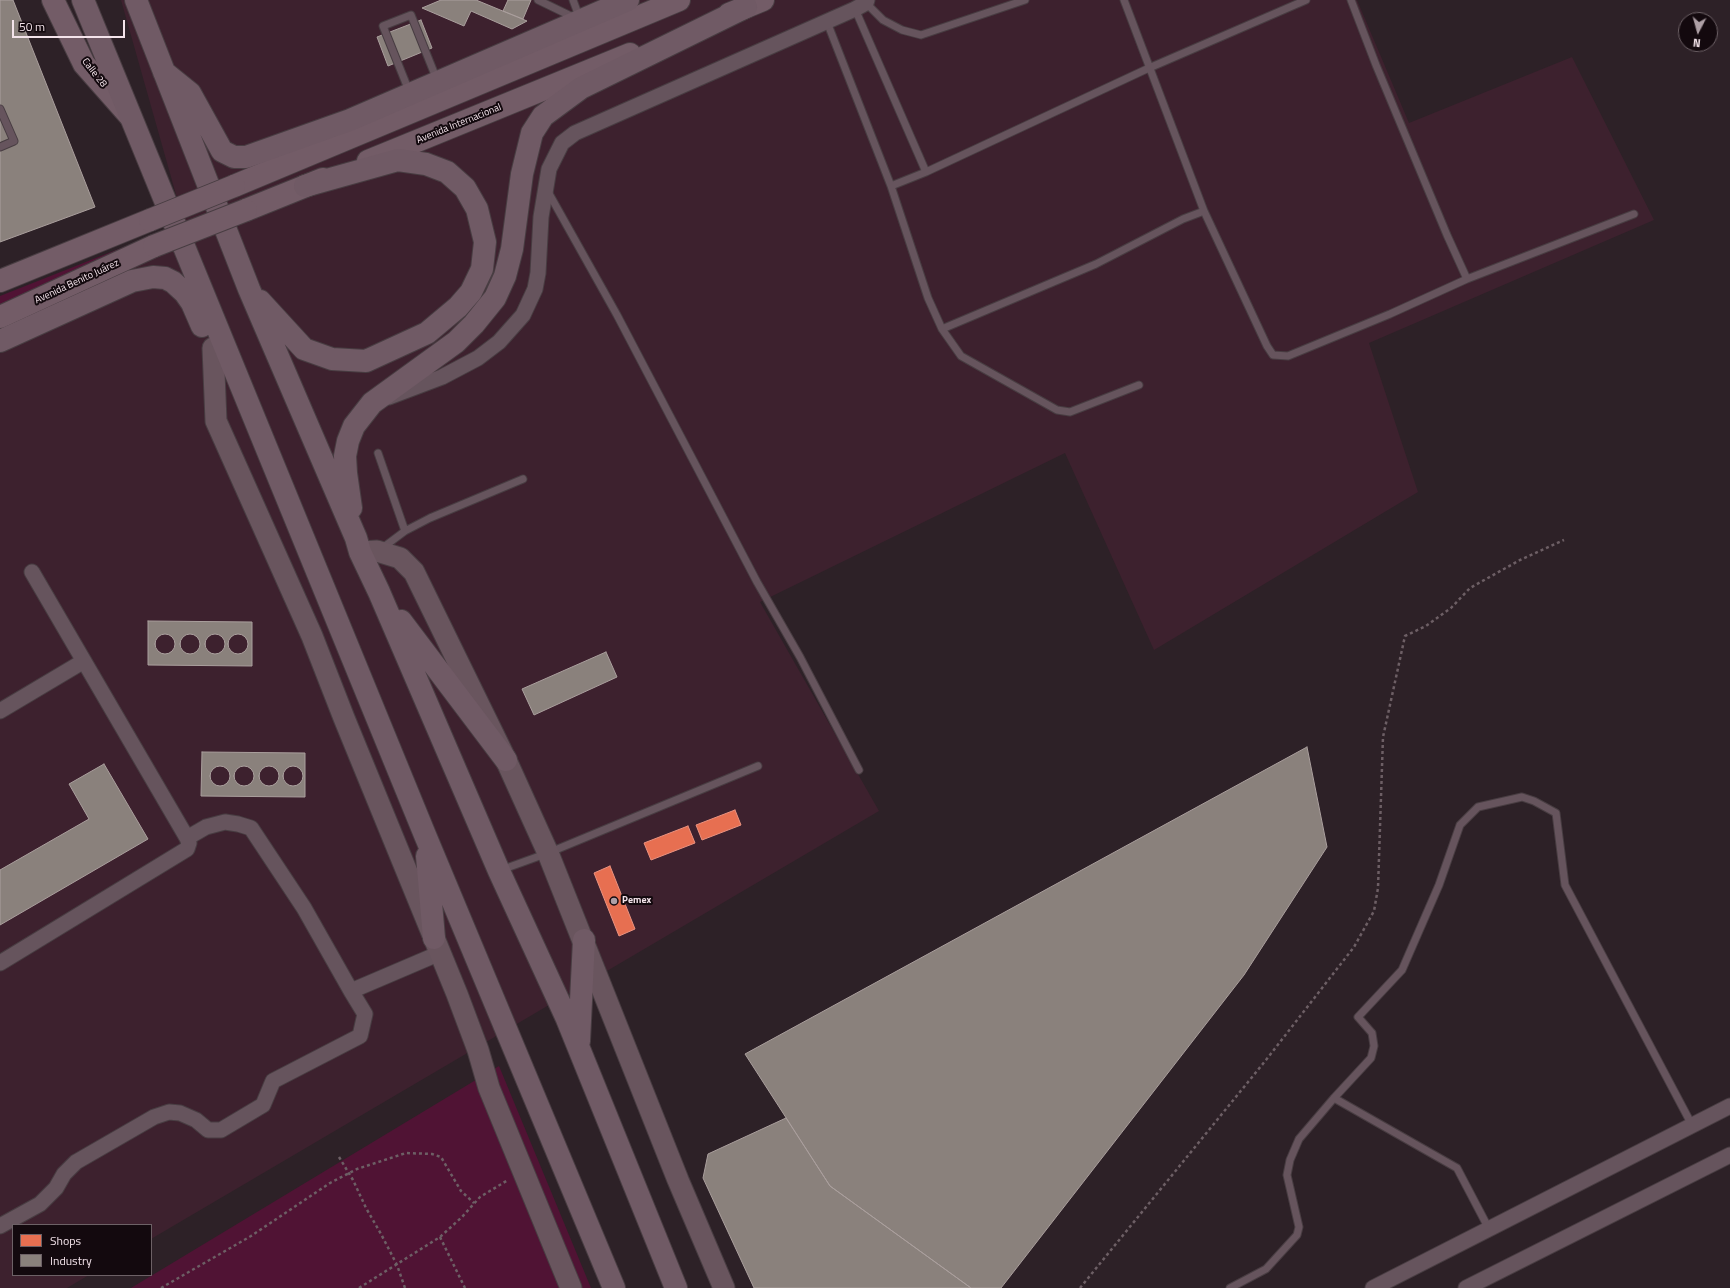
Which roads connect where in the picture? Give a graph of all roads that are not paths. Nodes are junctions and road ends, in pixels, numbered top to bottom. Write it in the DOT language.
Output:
graph roads {
  1 [pos="53,0"];
  2 [pos="83,0"];
  3 [pos="136,0"];
  4 [pos="538,0"];
  5 [pos="573,0"];
  6 [pos="628,0"];
  7 [pos="679,0"];
  8 [pos="1024,0"];
  9 [pos="1124,0"];
  10 [pos="1306,0"];
  11 [pos="1351,0"];
  12 [pos="754,3"];
  13 [pos="863,4"];
  14 [pos="580,21"];
  15 [pos="827,22"];
  16 [pos="1149,68"];
  17 [pos="163,71"];
  18 [pos="438,82"];
  19 [pos="410,94"];
  20 [pos="0,109"];
  21 [pos="132,119"];
  22 [pos="0,147"];
  23 [pos="926,172"];
  24 [pos="305,186"];
  25 [pos="891,186"];
  26 [pos="546,188"];
  27 [pos="1204,211"];
  28 [pos="1634,214"];
  29 [pos="154,246"];
  30 [pos="1467,279"];
  31 [pos="0,281"];
  32 [pos="249,289"];
  33 [pos="0,317"];
  34 [pos="942,329"];
  35 [pos="0,341"];
  36 [pos="213,348"];
  37 [pos="1140,385"];
  38 [pos="372,403"];
  39 [pos="268,450"];
  40 [pos="378,453"];
  41 [pos="523,479"];
  42 [pos="405,531"];
  43 [pos="364,547"];
  44 [pos="32,572"];
  45 [pos="379,592"];
  46 [pos="84,661"];
  47 [pos="0,711"];
  48 [pos="506,760"];
  49 [pos="758,766"];
  50 [pos="859,770"];
  51 [pos="425,835"];
  52 [pos="187,838"];
  53 [pos="548,853"];
  54 [pos="499,871"];
  55 [pos="584,940"];
  56 [pos="437,945"];
  57 [pos="0,963"];
  58 [pos="351,991"];
  59 [pos="579,1048"];
  60 [pos="1334,1098"];
  61 [pos="1730,1106"];
  62 [pos="1692,1125"];
  63 [pos="1730,1155"];
  64 [pos="0,1226"];
  65 [pos="1489,1229"];
  66 [pos="571,1288"];
  67 [pos="614,1288"];
  68 [pos="676,1288"];
  69 [pos="724,1288"];
  70 [pos="1230,1288"];
  71 [pos="1373,1288"];
  72 [pos="1466,1288"];
  1 -- 21 [label="main road, Calle 28"];
  2 -- 21 [label="highway"];
  3 -- 17 [label="highway"];
  4 -- 14 [label="lane"];
  5 -- 14 [label="lane"];
  6 -- 14 [label="highway"];
  7 -- 31 [label="main road, bridge"];
  8 -- 13 [label="lane"];
  9 -- 16 [label="lane"];
  10 -- 16 [label="lane"];
  11 -- 30 [label="lane"];
  12 -- 24 [label="main road, Avenida Internacional"];
  12 -- 38 [label="highway"];
  13 -- 15 [label="street"];
  13 -- 23 [label="lane"];
  14 -- 18 [label="highway"];
  15 -- 25 [label="lane"];
  15 -- 26 [label="street"];
  16 -- 23 [label="lane"];
  16 -- 27 [label="lane"];
  17 -- 19 [label="highway"];
  17 -- 32 [label="highway"];
  18 -- 19 [label="highway"];
  18 -- 19 [label="lane"];
  20 -- 22 [label="lane"];
  21 -- 39 [label="highway"];
  23 -- 25 [label="lane"];
  24 -- 29 [label="main road, Avenida Internacional, bridge"];
  24 -- 32 [label="highway"];
  25 -- 34 [label="lane"];
  26 -- 38 [label="street"];
  26 -- 50 [label="lane"];
  27 -- 30 [label="lane"];
  27 -- 34 [label="lane"];
  28 -- 30 [label="lane"];
  29 -- 33 [label="main road, Avenida Benito Juárez"];
  32 -- 43 [label="highway"];
  34 -- 37 [label="lane"];
  35 -- 36 [label="highway"];
  36 -- 39 [label="highway"];
  36 -- 56 [label="main road"];
  38 -- 43 [label="highway"];
  39 -- 51 [label="highway"];
  40 -- 42 [label="lane"];
  41 -- 42 [label="lane"];
  42 -- 43 [label="lane"];
  43 -- 45 [label="highway"];
  43 -- 48 [label="main road"];
  44 -- 46 [label="street"];
  45 -- 48 [label="highway"];
  45 -- 54 [label="highway"];
  46 -- 47 [label="street"];
  46 -- 52 [label="street"];
  48 -- 53 [label="main road"];
  49 -- 53 [label="lane"];
  51 -- 56 [label="highway"];
  51 -- 67 [label="highway"];
  52 -- 57 [label="street"];
  52 -- 58 [label="street"];
  53 -- 54 [label="lane"];
  53 -- 55 [label="main road"];
  54 -- 59 [label="highway"];
  55 -- 59 [label="highway"];
  55 -- 69 [label="main road"];
  56 -- 58 [label="street"];
  56 -- 66 [label="main road"];
  58 -- 64 [label="street"];
  59 -- 68 [label="highway"];
  60 -- 62 [label="lane"];
  60 -- 65 [label="lane"];
  60 -- 70 [label="lane"];
  61 -- 62 [label="street"];
  62 -- 65 [label="street"];
  63 -- 72 [label="street"];
  65 -- 71 [label="street"];
}
